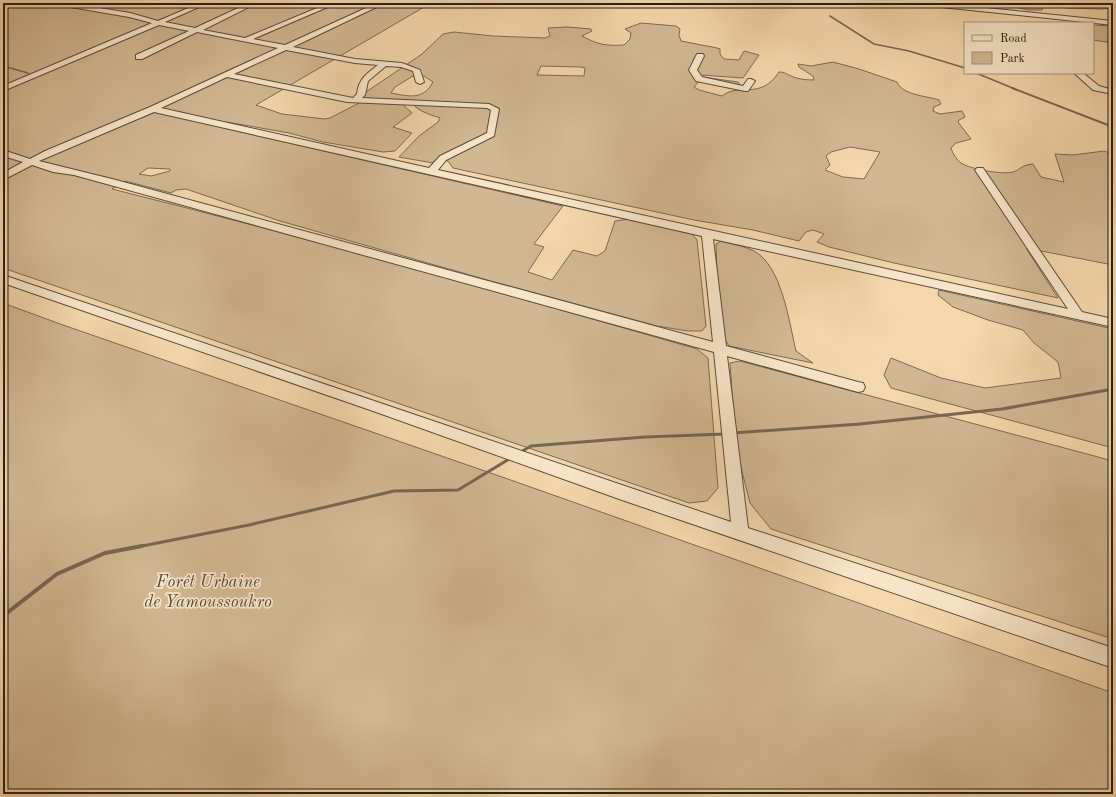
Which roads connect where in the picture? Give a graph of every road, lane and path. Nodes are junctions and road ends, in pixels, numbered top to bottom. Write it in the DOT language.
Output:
graph roads {
  1 [pos="59,3"];
  2 [pos="205,3"];
  3 [pos="254,3"];
  4 [pos="334,3"];
  5 [pos="381,3"];
  6 [pos="922,3"];
  7 [pos="1013,13"];
  8 [pos="1019,21"];
  9 [pos="158,22"];
  10 [pos="1113,23"];
  11 [pos="196,30"];
  12 [pos="246,40"];
  13 [pos="285,48"];
  14 [pos="700,56"];
  15 [pos="139,58"];
  16 [pos="384,64"];
  17 [pos="1079,74"];
  18 [pos="226,75"];
  19 [pos="751,81"];
  20 [pos="420,82"];
  21 [pos="3,89"];
  22 [pos="1113,92"];
  23 [pos="355,100"];
  24 [pos="153,109"];
  25 [pos="3,153"];
  26 [pos="30,162"];
  27 [pos="980,170"];
  28 [pos="432,171"];
  29 [pos="3,177"];
  30 [pos="707,234"];
  31 [pos="3,279"];
  32 [pos="1078,315"];
  33 [pos="1113,323"];
  34 [pos="720,351"];
  35 [pos="858,387"];
  36 [pos="740,532"];
  37 [pos="1113,658"];
  1 -- 9 [label="street"];
  2 -- 9 [label="street"];
  3 -- 11 [label="street"];
  4 -- 12 [label="street"];
  5 -- 13 [label="street"];
  6 -- 7 [label="street"];
  7 -- 8 [label="street"];
  7 -- 10 [label="street"];
  9 -- 11 [label="street"];
  9 -- 21 [label="street"];
  11 -- 12 [label="street"];
  11 -- 15 [label="street"];
  12 -- 13 [label="street"];
  13 -- 16 [label="street"];
  13 -- 18 [label="street"];
  14 -- 19 [label="street"];
  16 -- 20 [label="street"];
  16 -- 23 [label="street"];
  17 -- 22 [label="street"];
  18 -- 23 [label="street"];
  18 -- 24 [label="street"];
  23 -- 28 [label="street"];
  24 -- 26 [label="street"];
  24 -- 28 [label="street"];
  25 -- 26 [label="street"];
  26 -- 29 [label="street"];
  26 -- 34 [label="street"];
  27 -- 32 [label="street"];
  28 -- 30 [label="street"];
  30 -- 32 [label="street"];
  30 -- 34 [label="street"];
  31 -- 36 [label="street"];
  32 -- 33 [label="street"];
  34 -- 35 [label="street"];
  34 -- 36 [label="street"];
  36 -- 37 [label="street"];
}
